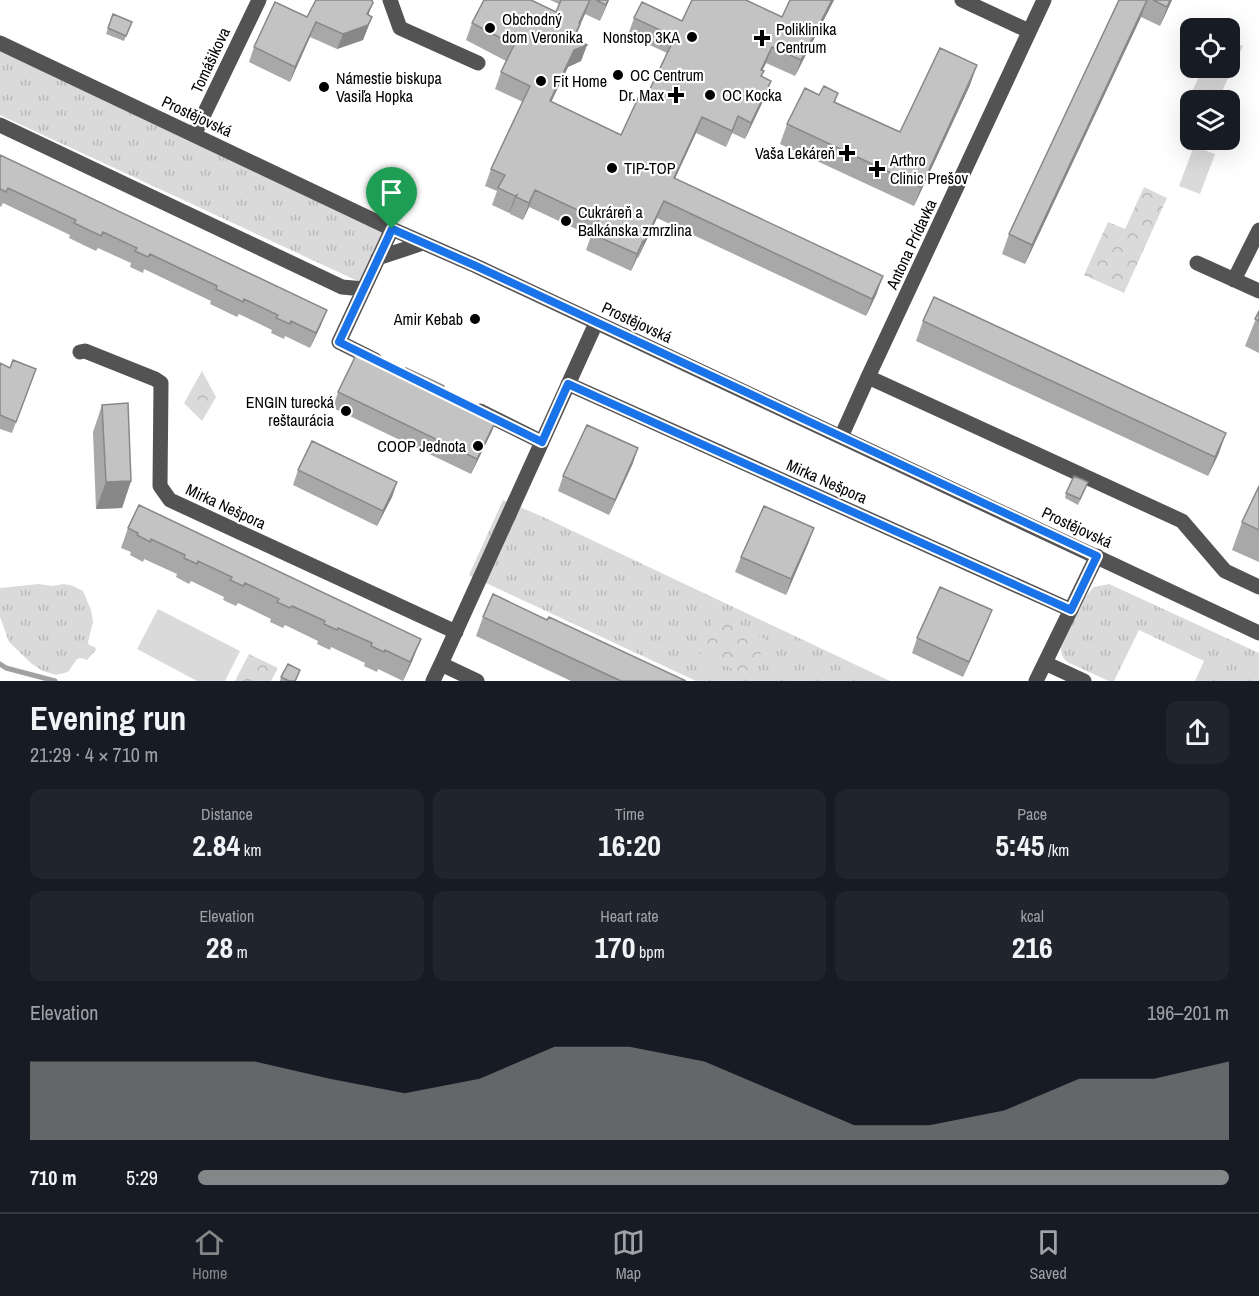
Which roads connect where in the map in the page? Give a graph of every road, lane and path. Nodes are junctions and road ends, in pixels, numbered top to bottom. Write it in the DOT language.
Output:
graph roads {
  1 [pos="259,0"];
  2 [pos="390,0"];
  3 [pos="962,0"];
  4 [pos="1044,0"];
  5 [pos="1029,31"];
  6 [pos="0,43"];
  7 [pos="478,63"];
  8 [pos="0,125"];
  9 [pos="194,135"];
  10 [pos="392,229"];
  11 [pos="1259,230"];
  12 [pos="423,243"];
  13 [pos="378,258"];
  14 [pos="1197,263"];
  15 [pos="1234,280"];
  16 [pos="364,289"];
  17 [pos="1259,291"];
  18 [pos="596,323"];
  19 [pos="80,352"];
  20 [pos="392,368"];
  21 [pos="868,377"];
  22 [pos="568,384"];
  23 [pos="466,405"];
  24 [pos="841,437"];
  25 [pos="542,442"];
  26 [pos="1097,556"];
  27 [pos="1259,587"];
  28 [pos="1071,610"];
  29 [pos="456,632"];
  30 [pos="1259,633"];
  31 [pos="1045,663"];
  32 [pos="441,664"];
  33 [pos="433,681"];
  34 [pos="477,681"];
  35 [pos="1036,681"];
  36 [pos="1084,681"];
  1 -- 9 [label="street, Tomášikova"];
  2 -- 7 [label="street"];
  3 -- 5 [label="street"];
  4 -- 5 [label="street, Antona Prídavka"];
  5 -- 21 [label="street, Antona Prídavka"];
  6 -- 9 [label="street, Prostějovská"];
  8 -- 16 [label="street"];
  9 -- 10 [label="street, Prostějovská"];
  10 -- 12 [label="street, Prostějovská"];
  10 -- 13 [label="street"];
  11 -- 15 [label="street"];
  12 -- 13 [label="street"];
  12 -- 18 [label="street, Prostějovská"];
  13 -- 16 [label="street"];
  14 -- 15 [label="street"];
  15 -- 17 [label="street"];
  16 -- 20 [label="street"];
  18 -- 22 [label="street"];
  18 -- 24 [label="street, Prostějovská"];
  19 -- 29 [label="street, Mirka Nešpora"];
  21 -- 24 [label="street, Antona Prídavka"];
  21 -- 27 [label="street"];
  22 -- 25 [label="street"];
  22 -- 28 [label="street, Mirka Nešpora"];
  23 -- 25 [label="street"];
  24 -- 26 [label="street, Prostějovská"];
  25 -- 29 [label="street"];
  26 -- 28 [label="street"];
  26 -- 30 [label="street, Prostějovská"];
  28 -- 31 [label="street"];
  29 -- 32 [label="street"];
  31 -- 35 [label="street"];
  31 -- 36 [label="street"];
  32 -- 33 [label="street"];
  32 -- 34 [label="street"];
}
